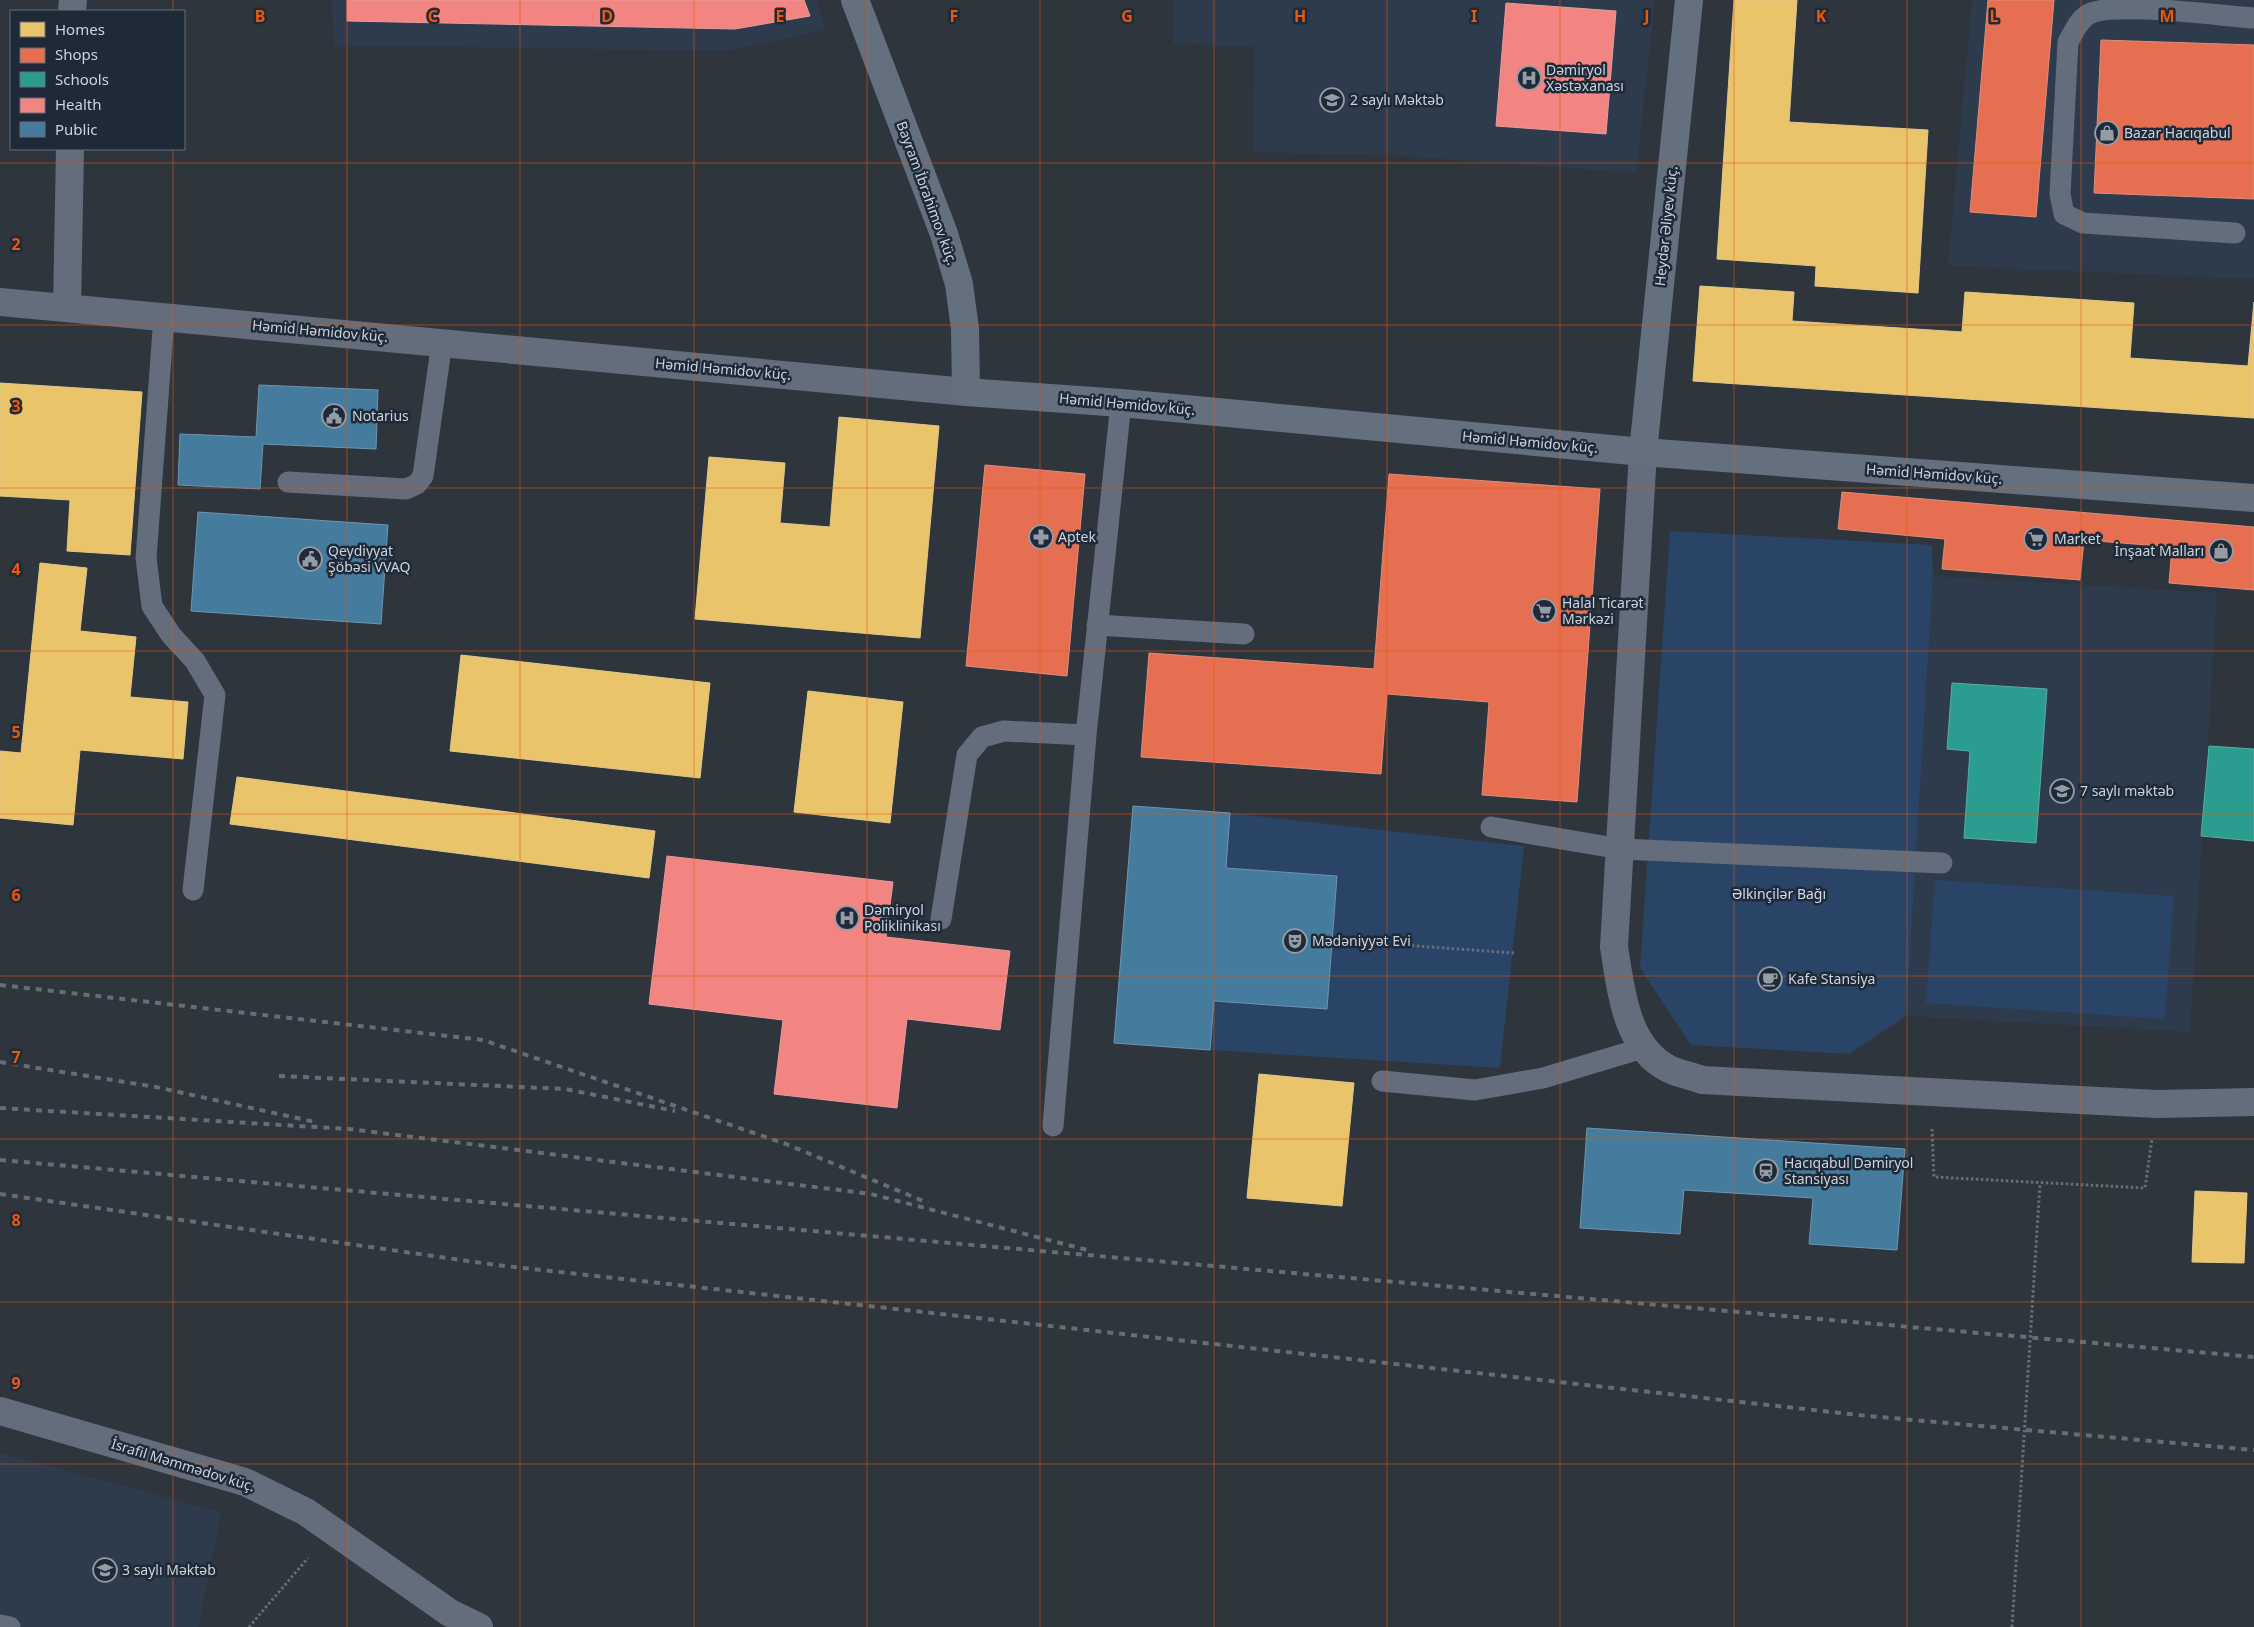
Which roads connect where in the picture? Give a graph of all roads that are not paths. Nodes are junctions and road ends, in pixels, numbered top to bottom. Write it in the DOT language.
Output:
graph roads {
  1 [pos="855,0"];
  2 [pos="1689,0"];
  3 [pos="2254,18"];
  4 [pos="70,150"];
  5 [pos="2235,233"];
  6 [pos="0,302"];
  7 [pos="67,308"];
  8 [pos="164,317"];
  9 [pos="442,342"];
  10 [pos="966,392"];
  11 [pos="1121,403"];
  12 [pos="1643,452"];
  13 [pos="288,482"];
  14 [pos="2254,498"];
  15 [pos="1097,625"];
  16 [pos="1244,634"];
  17 [pos="1086,735"];
  18 [pos="1491,827"];
  19 [pos="1621,849"];
  20 [pos="1942,863"];
  21 [pos="193,890"];
  22 [pos="941,919"];
  23 [pos="1643,1048"];
  24 [pos="1382,1082"];
  25 [pos="2254,1102"];
  26 [pos="1053,1126"];
  27 [pos="0,1410"];
  28 [pos="0,1625"];
  29 [pos="10,1627"];
  30 [pos="480,1627"];
  1 -- 10 [label="main road, Bayram İbrahimov küç."];
  2 -- 12 [label="main road, Heydər Əliyev küç."];
  3 -- 5 [label="lane"];
  4 -- 7 [label="street"];
  6 -- 7 [label="street, Həmid Həmidov küç."];
  7 -- 8 [label="street, Həmid Həmidov küç."];
  8 -- 9 [label="street, Həmid Həmidov küç."];
  8 -- 21 [label="lane"];
  9 -- 10 [label="street, Həmid Həmidov küç."];
  9 -- 13 [label="lane"];
  10 -- 11 [label="main road, Həmid Həmidov küç."];
  11 -- 12 [label="main road, Həmid Həmidov küç."];
  11 -- 15 [label="lane"];
  12 -- 14 [label="main road, Həmid Həmidov küç."];
  12 -- 19 [label="street"];
  15 -- 16 [label="lane"];
  15 -- 17 [label="lane"];
  17 -- 22 [label="lane"];
  17 -- 26 [label="lane"];
  18 -- 19 [label="lane"];
  19 -- 20 [label="lane"];
  19 -- 23 [label="street"];
  23 -- 24 [label="lane"];
  23 -- 25 [label="street"];
  27 -- 30 [label="street, İsrafil Məmmədov küç."];
  28 -- 29 [label="lane"];
}
